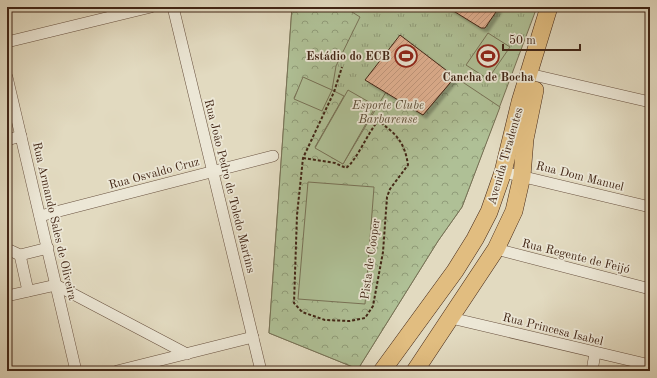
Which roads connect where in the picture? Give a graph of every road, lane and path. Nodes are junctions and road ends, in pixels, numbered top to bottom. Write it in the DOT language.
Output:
graph roads {
  1 [pos="151,7"];
  2 [pos="173,7"];
  3 [pos="549,7"];
  4 [pos="561,7"];
  5 [pos="7,42"];
  6 [pos="342,67"];
  7 [pos="534,75"];
  8 [pos="7,77"];
  9 [pos="650,102"];
  10 [pos="22,136"];
  11 [pos="7,140"];
  12 [pos="274,156"];
  13 [pos="304,158"];
  14 [pos="213,171"];
  15 [pos="503,172"];
  16 [pos="522,176"];
  17 [pos="650,207"];
  18 [pos="40,216"];
  19 [pos="48,248"];
  20 [pos="7,249"];
  21 [pos="496,249"];
  22 [pos="20,255"];
  23 [pos="56,285"];
  24 [pos="650,288"];
  25 [pos="28,291"];
  26 [pos="7,296"];
  27 [pos="451,318"];
  28 [pos="253,337"];
  29 [pos="595,353"];
  30 [pos="187,354"];
  31 [pos="650,365"];
  32 [pos="76,371"];
  33 [pos="117,371"];
  34 [pos="261,371"];
  35 [pos="382,371"];
  36 [pos="415,371"];
  37 [pos="592,371"];
  1 -- 5 [label="street"];
  2 -- 14 [label="street, Rua João Pedro de Toledo Martins"];
  3 -- 7 [label="main road, Avenida Tiradentes"];
  4 -- 7 [label="main road, Avenida Tiradentes"];
  6 -- 13 [label="path"];
  7 -- 9 [label="street"];
  7 -- 15 [label="main road, Avenida Tiradentes"];
  7 -- 16 [label="main road, Avenida Tiradentes"];
  8 -- 10 [label="street, Rua Armando Sales de Oliveira"];
  10 -- 11 [label="street"];
  10 -- 18 [label="street, Rua Armando Sales de Oliveira"];
  12 -- 14 [label="street, Rua Osvaldo Cruz"];
  13 -- 13 [label="path, Pista de Cooper"];
  14 -- 18 [label="street, Rua Osvaldo Cruz"];
  14 -- 28 [label="street, Rua João Pedro de Toledo Martins"];
  15 -- 16 [label="street, Rua Dom Manuel"];
  15 -- 35 [label="main road, Avenida Tiradentes"];
  16 -- 17 [label="street, Rua Dom Manuel"];
  16 -- 21 [label="main road, Avenida Tiradentes"];
  18 -- 19 [label="street, Rua Armando Sales de Oliveira"];
  19 -- 22 [label="street"];
  19 -- 23 [label="street, Rua Armando Sales de Oliveira"];
  20 -- 22 [label="street"];
  21 -- 24 [label="street, Rua Regente de Feijó"];
  21 -- 27 [label="main road, Avenida Tiradentes"];
  22 -- 25 [label="street"];
  23 -- 25 [label="street"];
  23 -- 30 [label="street"];
  23 -- 32 [label="street, Rua Armando Sales de Oliveira"];
  25 -- 26 [label="street"];
  27 -- 29 [label="street, Rua Princesa Isabel"];
  27 -- 36 [label="main road, Avenida Tiradentes"];
  28 -- 30 [label="street"];
  28 -- 34 [label="street, Rua João Pedro de Toledo Martins"];
  29 -- 31 [label="street, Rua Princesa Isabel"];
  29 -- 37 [label="street"];
  30 -- 33 [label="street"];
}
